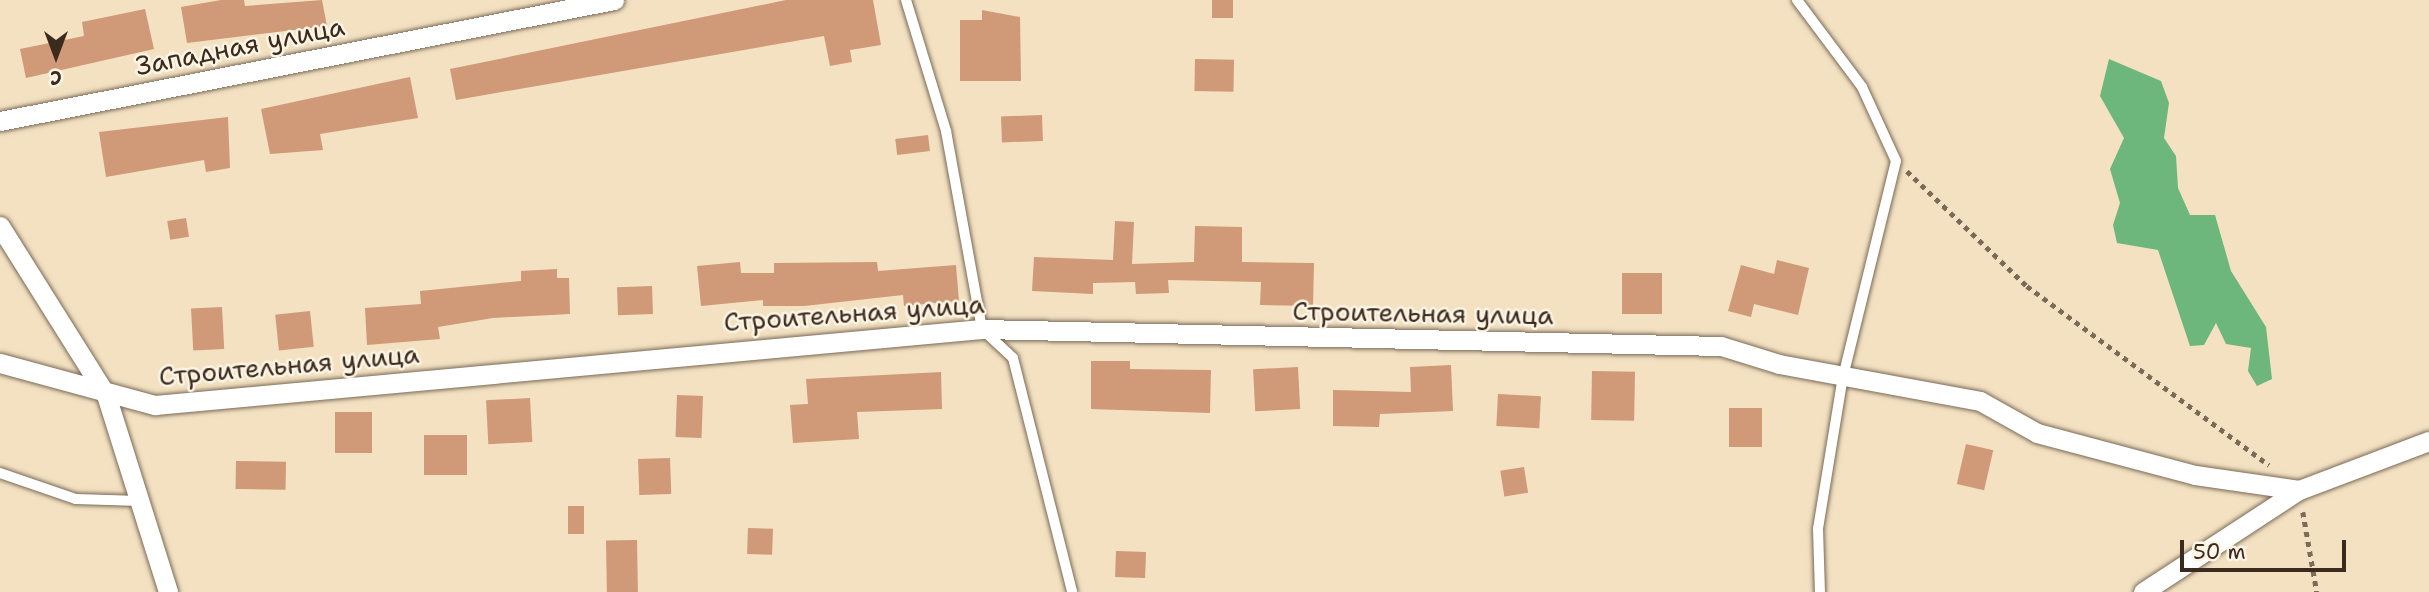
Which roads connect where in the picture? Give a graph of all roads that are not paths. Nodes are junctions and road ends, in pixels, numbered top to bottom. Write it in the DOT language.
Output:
graph roads {
  1 [pos="614,0"];
  2 [pos="906,0"];
  3 [pos="1797,0"];
  4 [pos="0,121"];
  5 [pos="0,226"];
  6 [pos="982,329"];
  7 [pos="0,363"];
  8 [pos="1843,376"];
  9 [pos="106,395"];
  10 [pos="2429,441"];
  11 [pos="0,473"];
  12 [pos="2299,490"];
  13 [pos="144,501"];
  14 [pos="168,592"];
  15 [pos="1072,592"];
  16 [pos="1820,592"];
  17 [pos="2143,592"];
  1 -- 4 [label="street, Западная улица"];
  2 -- 6 [label="lane"];
  3 -- 8 [label="lane"];
  5 -- 9 [label="street"];
  6 -- 8 [label="street, Строительная улица"];
  6 -- 9 [label="street, Строительная улица"];
  6 -- 15 [label="lane"];
  7 -- 9 [label="street, Строительная улица"];
  8 -- 12 [label="street, Строительная улица"];
  8 -- 16 [label="lane"];
  9 -- 13 [label="street"];
  10 -- 12 [label="street"];
  11 -- 13 [label="lane"];
  12 -- 17 [label="street"];
  13 -- 14 [label="street"];
}
